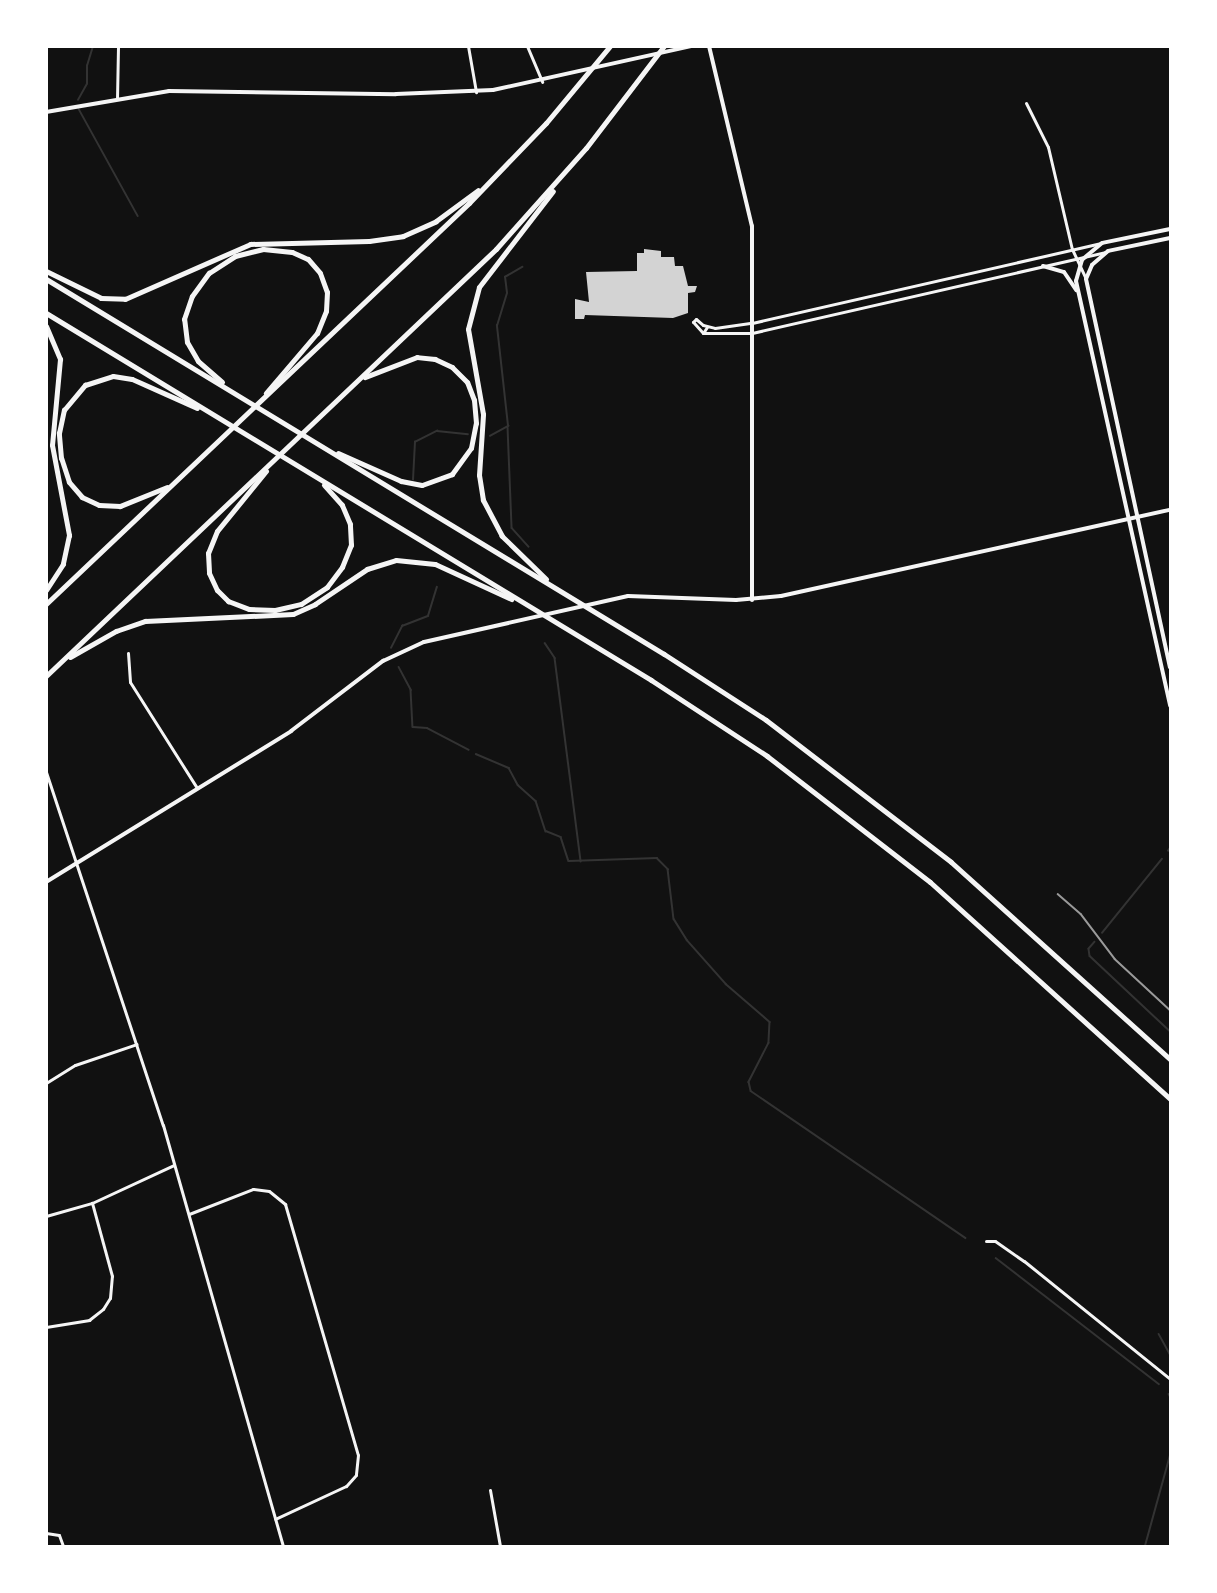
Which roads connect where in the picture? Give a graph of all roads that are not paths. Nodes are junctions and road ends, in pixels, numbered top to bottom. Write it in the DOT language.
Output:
graph roads {
  1 [pos="118,46"];
  2 [pos="468,46"];
  3 [pos="527,46"];
  4 [pos="664,46"];
  5 [pos="692,46"];
  6 [pos="709,46"];
  7 [pos="608,49"];
  8 [pos="542,82"];
  9 [pos="476,92"];
  10 [pos="117,99"];
  11 [pos="1026,103"];
  12 [pos="46,112"];
  13 [pos="511,161"];
  14 [pos="564,174"];
  15 [pos="1170,229"];
  16 [pos="1170,238"];
  17 [pos="1102,243"];
  18 [pos="1072,249"];
  19 [pos="1108,251"];
  20 [pos="1086,256"];
  21 [pos="1076,258"];
  22 [pos="1079,265"];
  23 [pos="1042,266"];
  24 [pos="46,271"];
  25 [pos="46,279"];
  26 [pos="1086,279"];
  27 [pos="1078,294"];
  28 [pos="46,313"];
  29 [pos="752,323"];
  30 [pos="46,326"];
  31 [pos="707,327"];
  32 [pos="703,333"];
  33 [pos="752,333"];
  34 [pos="358,380"];
  35 [pos="240,396"];
  36 [pos="257,404"];
  37 [pos="218,417"];
  38 [pos="318,444"];
  39 [pos="272,463"];
  40 [pos="296,465"];
  41 [pos="174,483"];
  42 [pos="1170,510"];
  43 [pos="1137,517"];
  44 [pos="1130,519"];
  45 [pos="556,588"];
  46 [pos="46,590"];
  47 [pos="752,600"];
  48 [pos="46,604"];
  49 [pos="537,611"];
  50 [pos="128,653"];
  51 [pos="60,663"];
  52 [pos="1170,667"];
  53 [pos="46,676"];
  54 [pos="1170,706"];
  55 [pos="46,772"];
  56 [pos="197,788"];
  57 [pos="78,861"];
  58 [pos="46,882"];
  59 [pos="137,1044"];
  60 [pos="1170,1059"];
  61 [pos="46,1083"];
  62 [pos="1170,1099"];
  63 [pos="174,1165"];
  64 [pos="92,1203"];
  65 [pos="189,1214"];
  66 [pos="46,1216"];
  67 [pos="986,1241"];
  68 [pos="46,1327"];
  69 [pos="1170,1379"];
  70 [pos="490,1490"];
  71 [pos="275,1519"];
  72 [pos="46,1533"];
  73 [pos="63,1546"];
  74 [pos="283,1546"];
  75 [pos="500,1546"];
  1 -- 10 [label="street"];
  2 -- 9 [label="street"];
  3 -- 8 [label="street"];
  4 -- 14 [label="highway"];
  5 -- 8 [label="street"];
  6 -- 29 [label="street"];
  7 -- 13 [label="highway"];
  8 -- 9 [label="street"];
  9 -- 10 [label="street"];
  10 -- 12 [label="street"];
  11 -- 18 [label="street"];
  13 -- 24 [label="highway"];
  13 -- 36 [label="highway"];
  14 -- 34 [label="highway"];
  14 -- 45 [label="highway"];
  15 -- 17 [label="street"];
  16 -- 19 [label="street"];
  17 -- 18 [label="street"];
  17 -- 20 [label="street"];
  18 -- 21 [label="street"];
  18 -- 29 [label="street"];
  19 -- 20 [label="street"];
  19 -- 26 [label="street"];
  20 -- 21 [label="street"];
  20 -- 22 [label="street"];
  21 -- 22 [label="street"];
  21 -- 23 [label="street"];
  22 -- 26 [label="street"];
  22 -- 27 [label="street"];
  23 -- 27 [label="street"];
  23 -- 33 [label="street"];
  25 -- 35 [label="highway"];
  26 -- 43 [label="street"];
  27 -- 44 [label="street"];
  28 -- 37 [label="highway"];
  29 -- 31 [label="street"];
  29 -- 33 [label="street"];
  30 -- 46 [label="highway"];
  31 -- 32 [label="street"];
  31 -- 32 [label="street"];
  32 -- 33 [label="street"];
  33 -- 47 [label="street"];
  34 -- 38 [label="highway"];
  34 -- 39 [label="highway"];
  35 -- 36 [label="highway"];
  35 -- 38 [label="highway"];
  36 -- 41 [label="highway"];
  37 -- 40 [label="highway"];
  37 -- 41 [label="highway"];
  38 -- 45 [label="highway"];
  39 -- 40 [label="highway"];
  39 -- 51 [label="highway"];
  40 -- 49 [label="highway"];
  41 -- 48 [label="highway"];
  42 -- 43 [label="street"];
  43 -- 44 [label="street"];
  43 -- 52 [label="street"];
  44 -- 47 [label="street"];
  44 -- 54 [label="street"];
  45 -- 60 [label="highway"];
  47 -- 56 [label="street"];
  49 -- 51 [label="highway"];
  49 -- 62 [label="highway"];
  50 -- 56 [label="street"];
  51 -- 53 [label="highway"];
  55 -- 57 [label="street"];
  56 -- 57 [label="street"];
  57 -- 58 [label="street"];
  57 -- 59 [label="street"];
  59 -- 61 [label="street"];
  59 -- 63 [label="street"];
  63 -- 64 [label="street"];
  63 -- 65 [label="street"];
  64 -- 66 [label="street"];
  64 -- 68 [label="street"];
  65 -- 71 [label="street"];
  65 -- 71 [label="street"];
  67 -- 69 [label="street"];
  70 -- 75 [label="street"];
  71 -- 74 [label="street"];
  72 -- 73 [label="street"];
}
